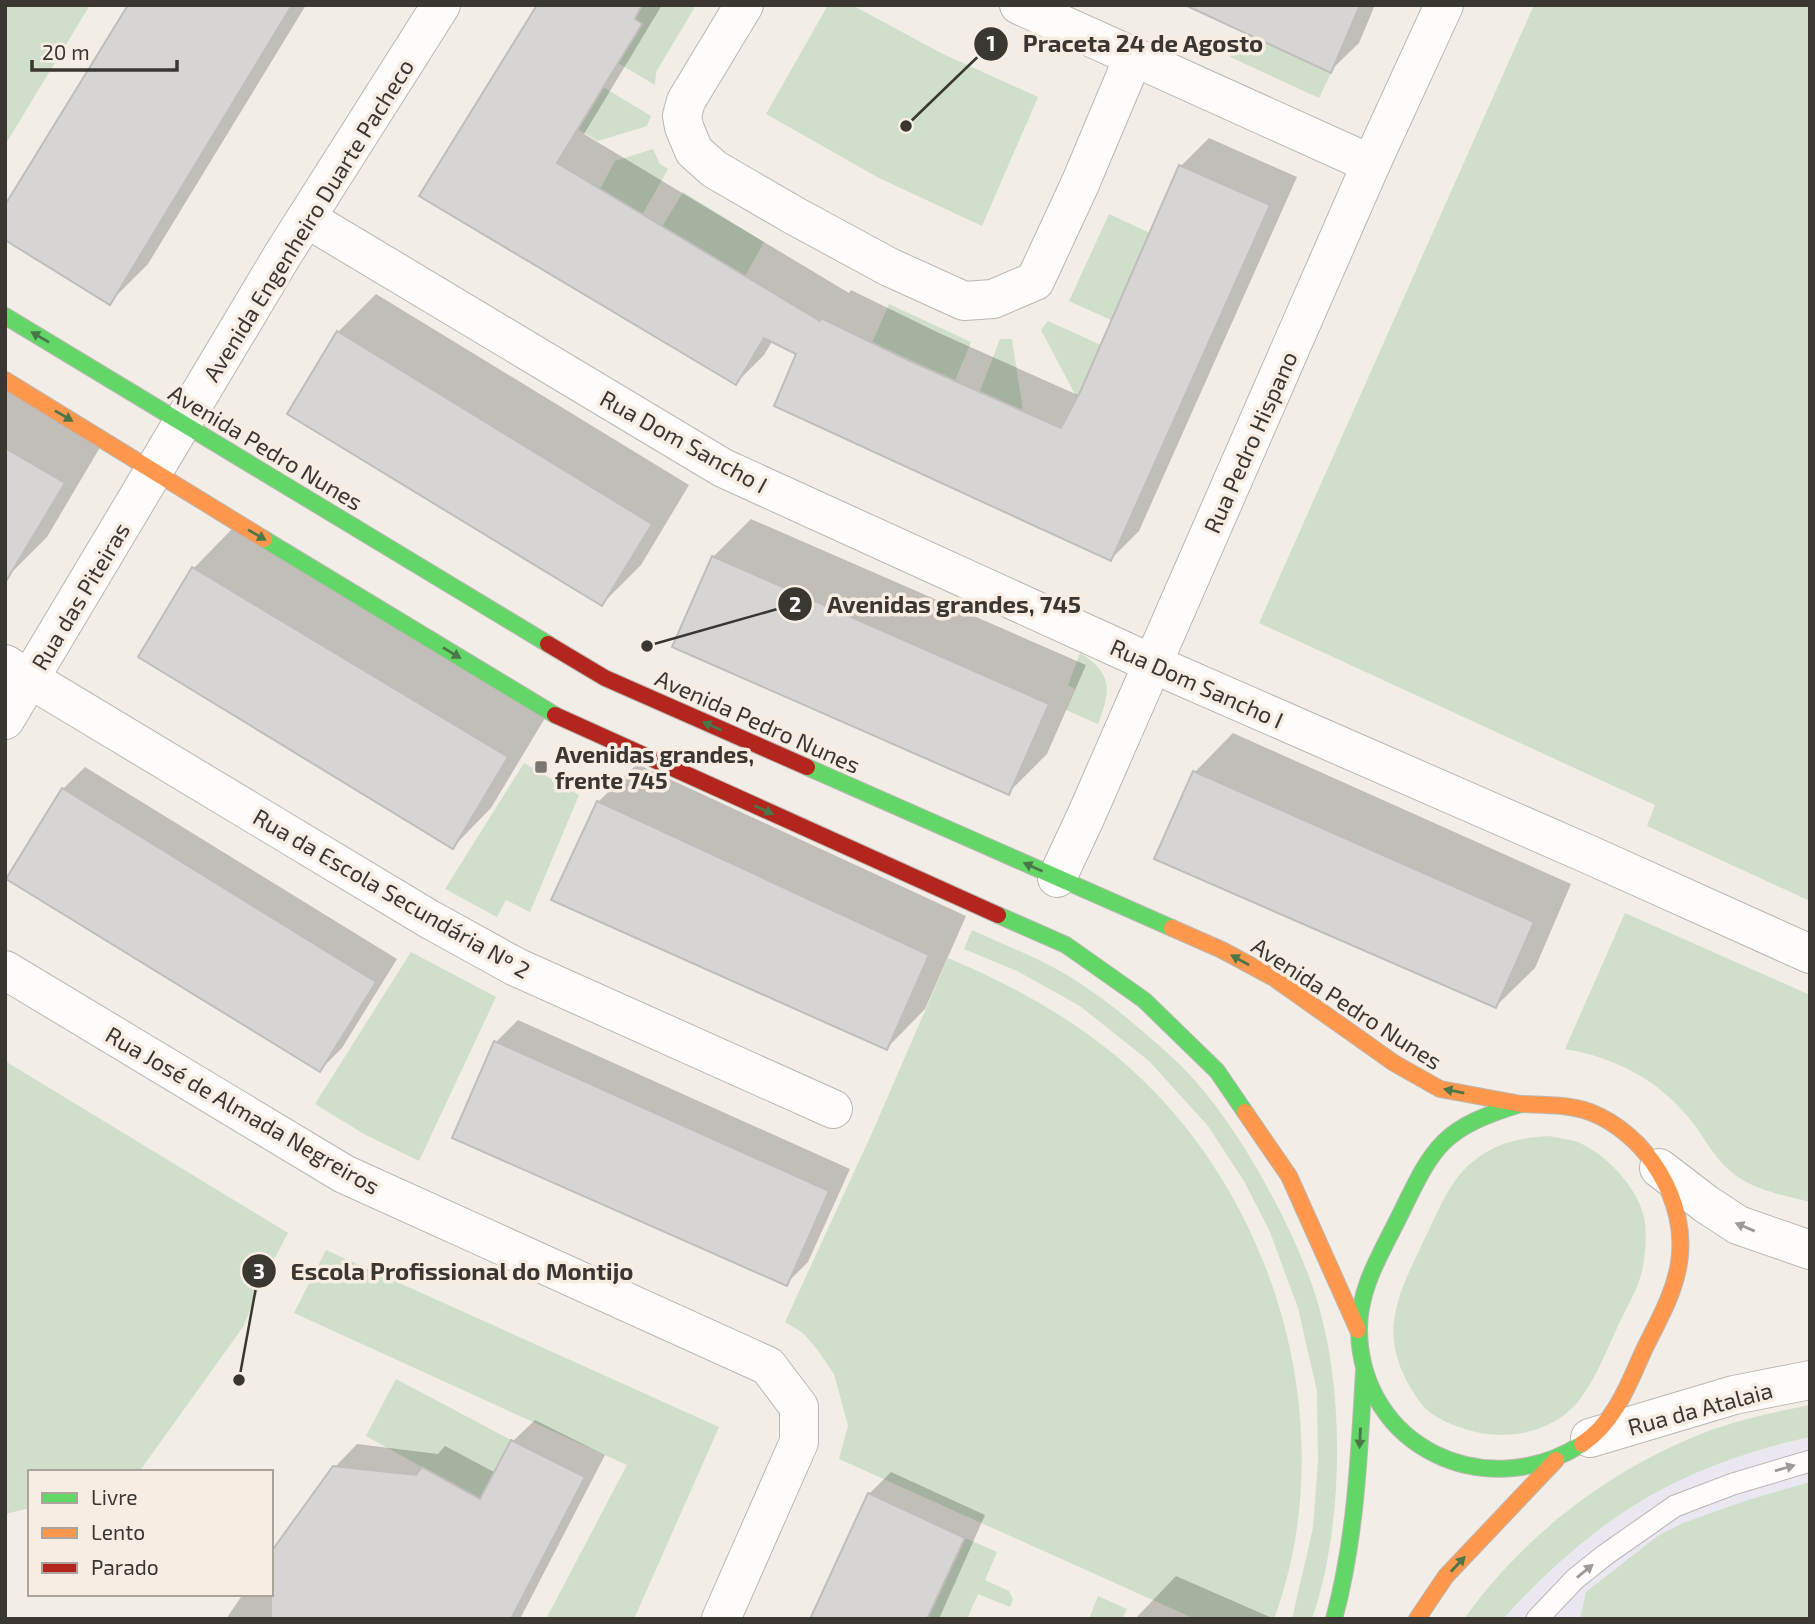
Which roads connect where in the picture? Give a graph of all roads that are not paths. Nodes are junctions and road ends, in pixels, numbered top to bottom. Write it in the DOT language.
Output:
graph roads {
  1 [pos="441,5"];
  2 [pos="744,5"];
  3 [pos="1019,5"];
  4 [pos="1444,5"];
  5 [pos="1133,58"];
  6 [pos="1371,164"];
  7 [pos="306,218"];
  8 [pos="5,316"];
  9 [pos="5,380"];
  10 [pos="183,423"];
  11 [pos="154,471"];
  12 [pos="1153,664"];
  13 [pos="18,672"];
  14 [pos="5,720"];
  15 [pos="1057,878"];
  16 [pos="1810,954"];
  17 [pos="5,971"];
  18 [pos="1521,1104"];
  19 [pos="833,1109"];
  20 [pos="1659,1168"];
  21 [pos="1810,1250"];
  22 [pos="1358,1330"];
  23 [pos="1364,1370"];
  24 [pos="1810,1380"];
  25 [pos="1590,1438"];
  26 [pos="1556,1459"];
  27 [pos="1810,1461"];
  28 [pos="721,1619"];
  29 [pos="1334,1619"];
  30 [pos="1417,1619"];
  31 [pos="1537,1619"];
  1 -- 7 [label="street, Avenida Engenheiro Duarte Pacheco"];
  2 -- 5 [label="street"];
  3 -- 5 [label="street"];
  4 -- 6 [label="street, Rua Pedro Hispano"];
  5 -- 6 [label="street"];
  6 -- 12 [label="street, Rua Pedro Hispano"];
  7 -- 10 [label="street, Avenida Engenheiro Duarte Pacheco"];
  7 -- 12 [label="street, Rua Dom Sancho I"];
  10 -- 8 [label="street, Avenida Pedro Nunes, one-way"];
  9 -- 11 [label="street, one-way"];
  10 -- 11 [label="street, Avenida Engenheiro Duarte Pacheco"];
  15 -- 10 [label="street, Avenida Pedro Nunes, one-way"];
  11 -- 13 [label="street, Rua das Piteiras"];
  11 -- 22 [label="street, one-way"];
  12 -- 15 [label="street, Rua Pedro Hispano"];
  12 -- 16 [label="street, Rua Dom Sancho I"];
  13 -- 14 [label="street, Rua das Piteiras"];
  13 -- 19 [label="street, Rua da Escola Secundária Nº 2"];
  18 -- 15 [label="street, Avenida Pedro Nunes, one-way"];
  17 -- 28 [label="street, Rua José de Almada Negreiros"];
  18 -- 20 [label="street"];
  18 -- 22 [label="street"];
  21 -- 20 [label="street, one-way"];
  20 -- 25 [label="street"];
  22 -- 23 [label="street"];
  23 -- 26 [label="street"];
  23 -- 29 [label="street, one-way"];
  24 -- 25 [label="street, Rua da Atalaia"];
  25 -- 26 [label="street"];
  30 -- 26 [label="street, one-way"];
  31 -- 27 [label="lane, one-way"];
}
